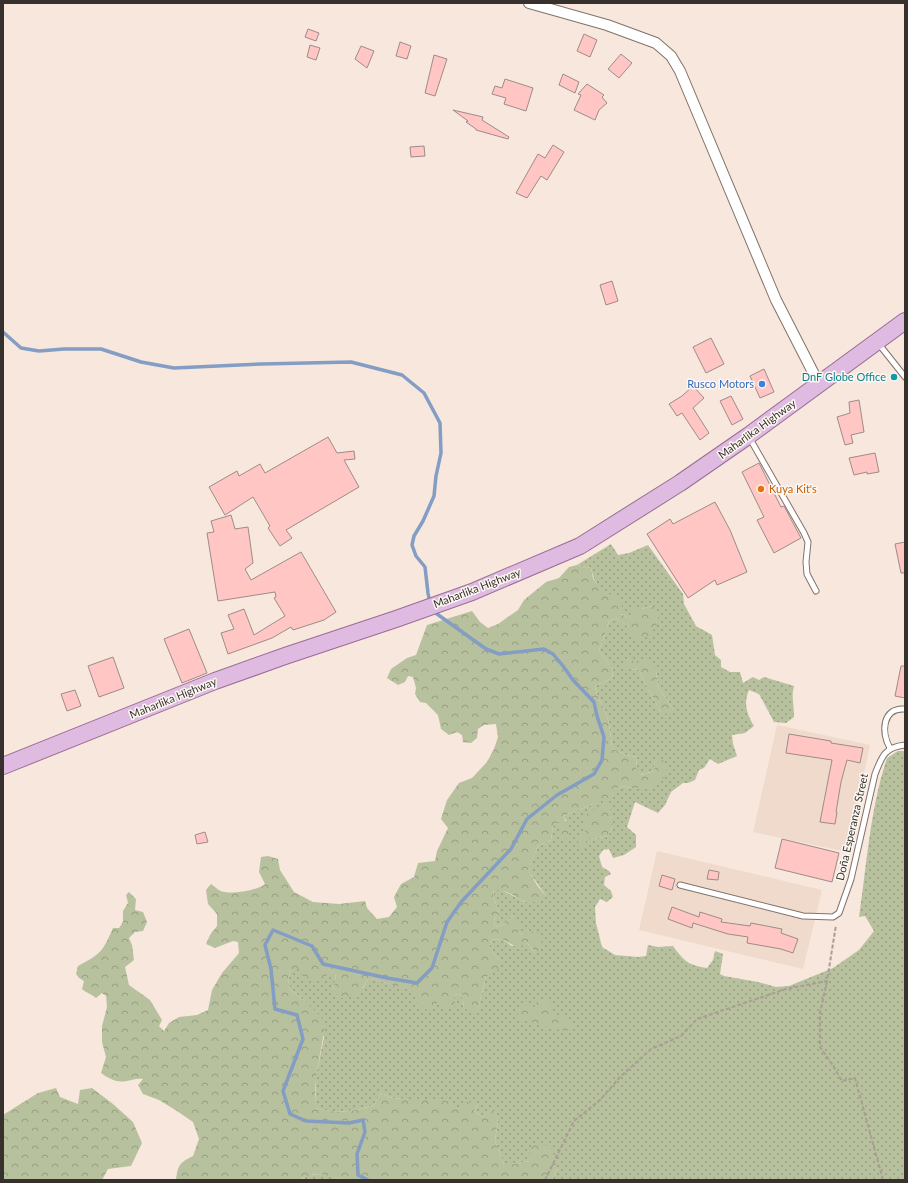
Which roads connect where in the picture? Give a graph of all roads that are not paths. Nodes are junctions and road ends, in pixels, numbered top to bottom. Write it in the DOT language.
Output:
graph roads {
  1 [pos="528,3"];
  2 [pos="905,321"];
  3 [pos="877,342"];
  4 [pos="905,377"];
  5 [pos="819,384"];
  6 [pos="748,436"];
  7 [pos="816,591"];
  8 [pos="905,709"];
  9 [pos="905,745"];
  10 [pos="890,748"];
  11 [pos="3,766"];
  12 [pos="680,885"];
  1 -- 5 [label="street"];
  2 -- 3 [label="main road, Maharlika Highway"];
  3 -- 4 [label="lane"];
  3 -- 5 [label="main road, Maharlika Highway"];
  5 -- 6 [label="main road, Maharlika Highway"];
  6 -- 7 [label="lane"];
  6 -- 11 [label="main road, Maharlika Highway"];
  8 -- 10 [label="lane"];
  9 -- 10 [label="lane"];
  10 -- 12 [label="lane, Doña Esperanza Street"];
}
